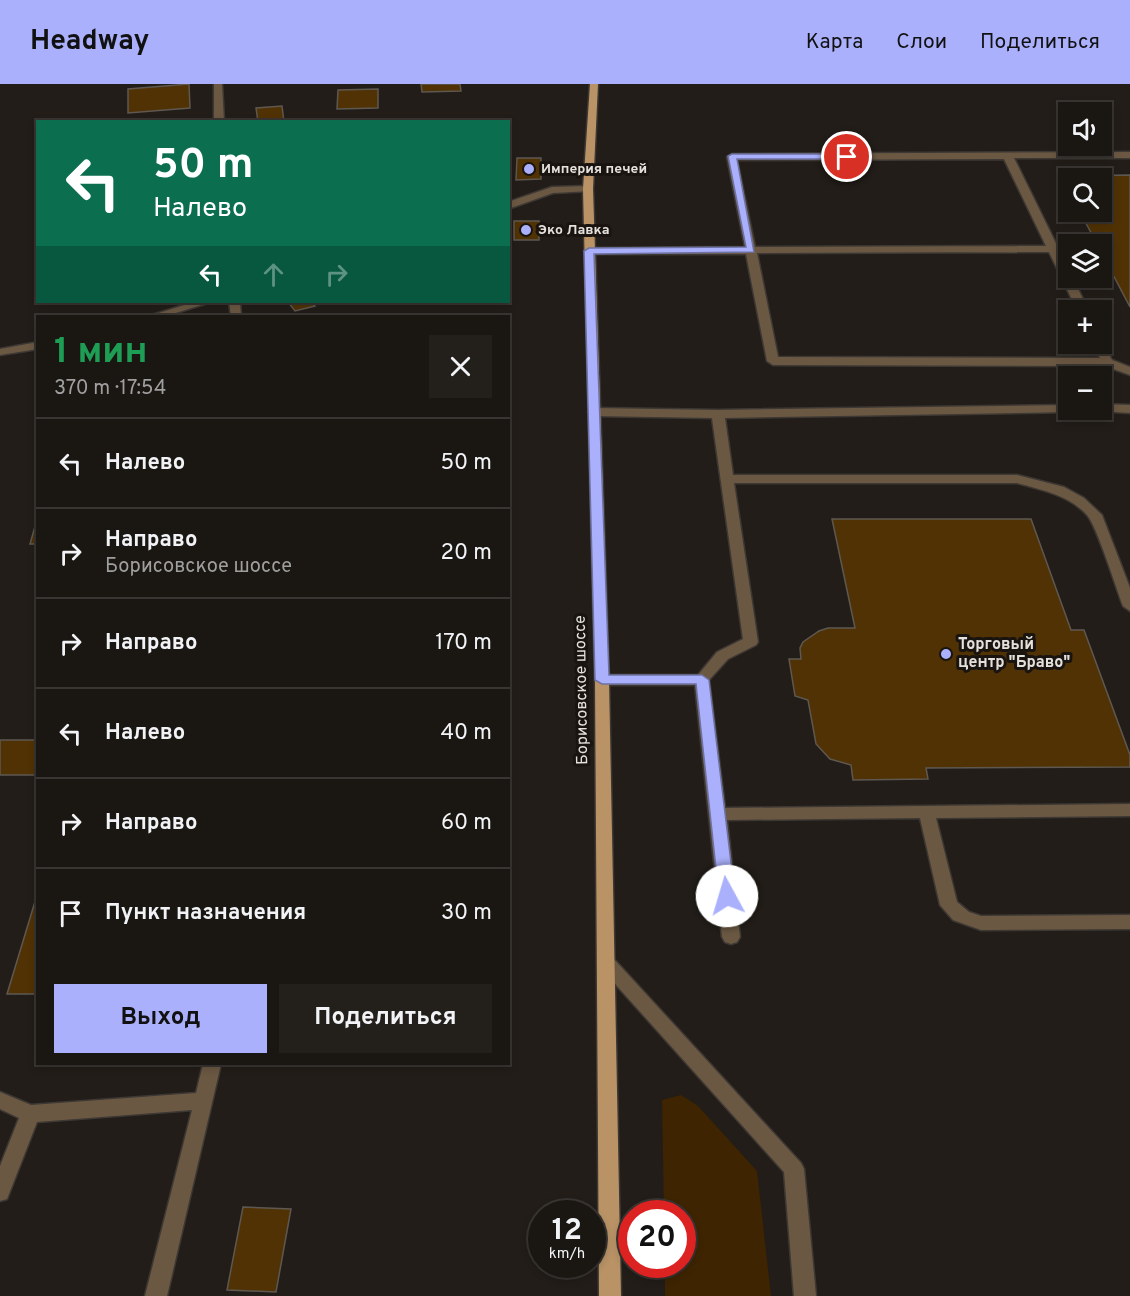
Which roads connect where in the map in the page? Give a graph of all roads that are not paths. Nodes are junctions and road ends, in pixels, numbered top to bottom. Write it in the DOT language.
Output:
graph roads {
  1 [pos="218,84"];
  2 [pos="594,84"];
  3 [pos="219,120"];
  4 [pos="1130,155"];
  5 [pos="1008,157"];
  6 [pos="588,189"];
  7 [pos="510,205"];
  8 [pos="1053,249"];
  9 [pos="751,250"];
  10 [pos="589,251"];
  11 [pos="1078,300"];
  12 [pos="202,303"];
  13 [pos="159,315"];
  14 [pos="36,345"];
  15 [pos="0,351"];
  16 [pos="1103,354"];
  17 [pos="1107,362"];
  18 [pos="1130,370"];
  19 [pos="1112,408"];
  20 [pos="1058,409"];
  21 [pos="1130,409"];
  22 [pos="594,412"];
  23 [pos="718,414"];
  24 [pos="727,479"];
  25 [pos="1130,606"];
  26 [pos="602,680"];
  27 [pos="702,680"];
  28 [pos="1130,810"];
  29 [pos="926,811"];
  30 [pos="718,814"];
  31 [pos="1130,922"];
  32 [pos="731,936"];
  33 [pos="606,962"];
  34 [pos="212,1065"];
  35 [pos="0,1100"];
  36 [pos="204,1101"];
  37 [pos="30,1114"];
  38 [pos="0,1192"];
  39 [pos="156,1296"];
  40 [pos="610,1296"];
  41 [pos="805,1296"];
  1 -- 3 [label="street"];
  2 -- 6 [label="main road, Борисовское шоссе"];
  4 -- 5 [label="street"];
  5 -- 8 [label="street"];
  5 -- 9 [label="street"];
  6 -- 7 [label="street"];
  6 -- 10 [label="main road, Борисовское шоссе"];
  8 -- 9 [label="street"];
  8 -- 11 [label="street"];
  9 -- 10 [label="street"];
  9 -- 17 [label="street"];
  10 -- 22 [label="main road, Борисовское шоссе"];
  12 -- 13 [label="street"];
  14 -- 15 [label="street"];
  16 -- 17 [label="street"];
  17 -- 18 [label="street"];
  19 -- 21 [label="street"];
  20 -- 23 [label="street"];
  22 -- 23 [label="street"];
  22 -- 26 [label="main road, Борисовское шоссе"];
  23 -- 24 [label="street"];
  24 -- 25 [label="street"];
  24 -- 27 [label="street"];
  26 -- 27 [label="street"];
  26 -- 33 [label="main road, Борисовское шоссе"];
  27 -- 30 [label="street"];
  28 -- 29 [label="street"];
  29 -- 30 [label="street"];
  29 -- 31 [label="street"];
  30 -- 32 [label="street"];
  33 -- 40 [label="main road, Борисовское шоссе"];
  33 -- 41 [label="street"];
  34 -- 36 [label="street"];
  35 -- 37 [label="street"];
  36 -- 37 [label="street"];
  36 -- 39 [label="street"];
  37 -- 38 [label="street"];
}
